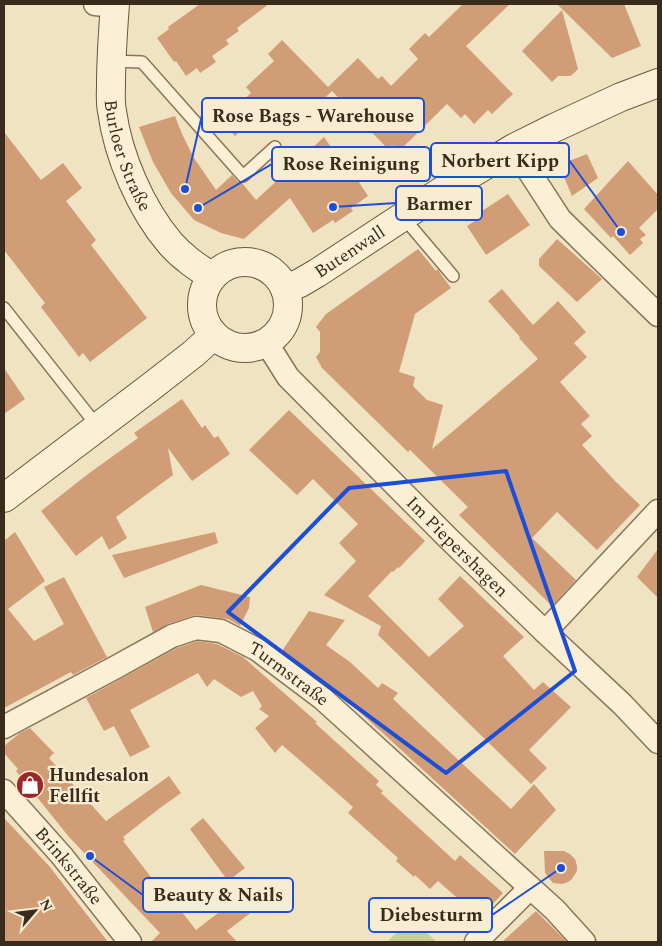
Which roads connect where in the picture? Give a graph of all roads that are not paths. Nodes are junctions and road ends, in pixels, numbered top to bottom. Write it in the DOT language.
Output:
graph roads {
  1 [pos="108,4"];
  2 [pos="111,61"];
  3 [pos="658,83"];
  4 [pos="274,147"];
  5 [pos="514,148"];
  6 [pos="403,217"];
  7 [pos="453,276"];
  8 [pos="212,277"];
  9 [pos="285,289"];
  10 [pos="4,308"];
  11 [pos="658,315"];
  12 [pos="214,335"];
  13 [pos="266,342"];
  14 [pos="98,427"];
  15 [pos="4,498"];
  16 [pos="658,511"];
  17 [pos="545,632"];
  18 [pos="4,727"];
  19 [pos="658,742"];
  20 [pos="4,791"];
  21 [pos="530,888"];
  22 [pos="130,942"];
  23 [pos="476,942"];
  24 [pos="584,942"];
  1 -- 2 [label="main road, Burloer Straße"];
  2 -- 4 [label="lane"];
  2 -- 8 [label="main road, Burloer Straße"];
  3 -- 5 [label="main road, Butenwall"];
  5 -- 6 [label="main road, Butenwall"];
  5 -- 11 [label="street"];
  6 -- 7 [label="lane"];
  6 -- 9 [label="main road, Butenwall"];
  8 -- 9 [label="main road"];
  8 -- 12 [label="main road"];
  9 -- 13 [label="main road"];
  10 -- 14 [label="lane"];
  12 -- 13 [label="main road"];
  12 -- 14 [label="main road"];
  13 -- 17 [label="street, Im Piepershagen"];
  14 -- 15 [label="main road"];
  16 -- 17 [label="street"];
  17 -- 19 [label="street, Im Piepershagen"];
  18 -- 21 [label="street, Turmstraße"];
  20 -- 22 [label="street, Brinkstraße"];
  21 -- 23 [label="street"];
  21 -- 24 [label="street, Turmstraße"];
}
